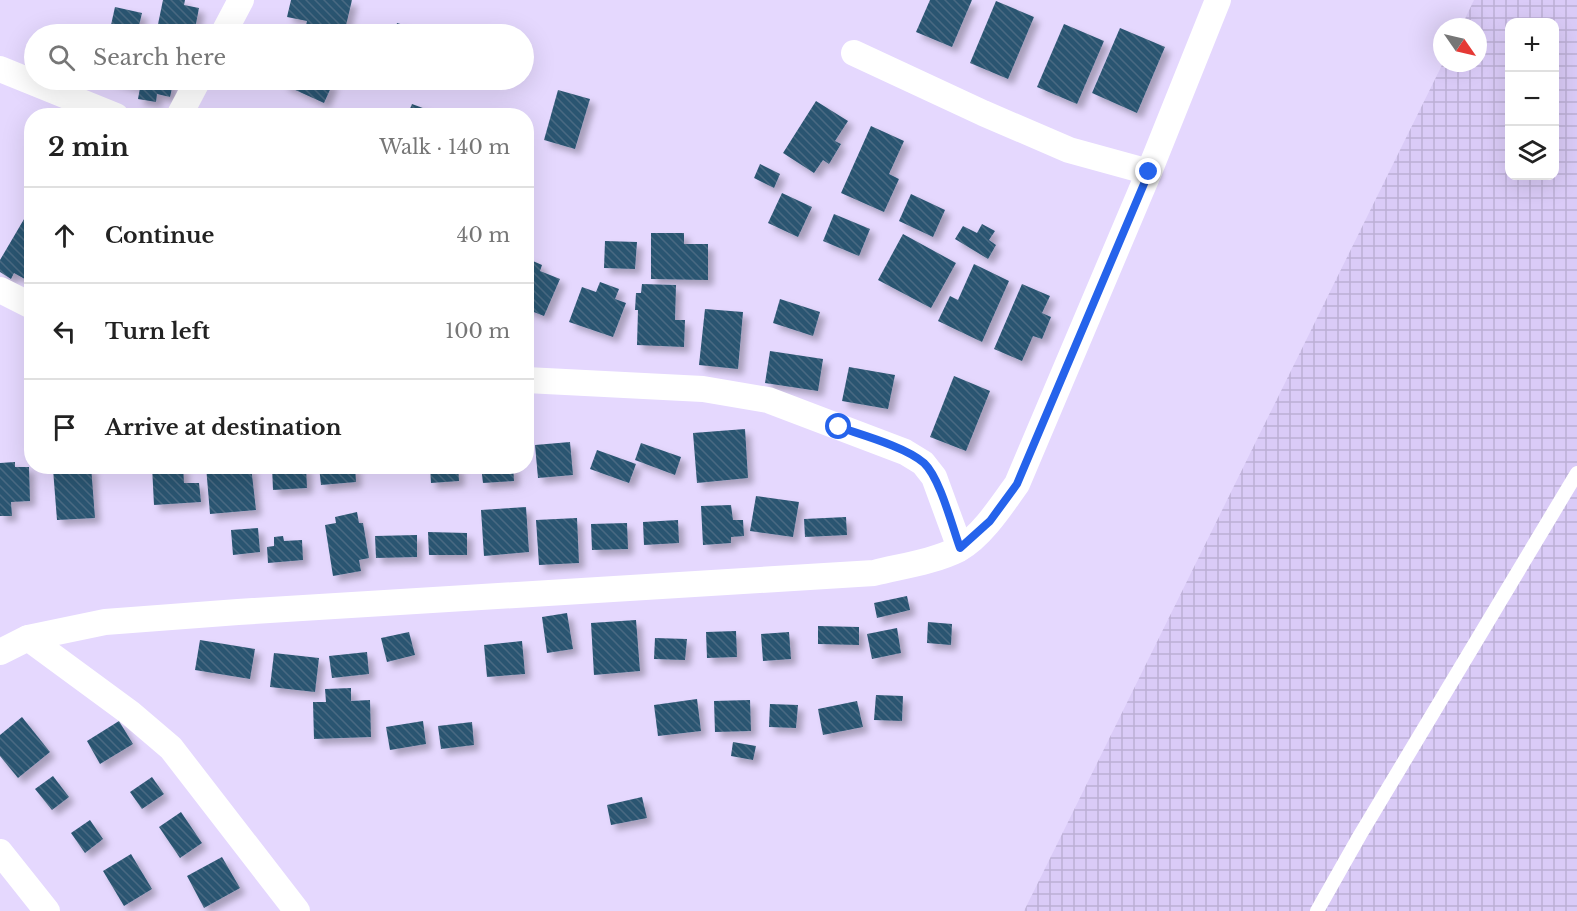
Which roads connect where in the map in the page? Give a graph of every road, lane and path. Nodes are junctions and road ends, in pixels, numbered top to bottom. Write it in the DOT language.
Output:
graph roads {
  1 [pos="242,0"];
  2 [pos="1218,0"];
  3 [pos="229,24"];
  4 [pos="854,53"];
  5 [pos="0,69"];
  6 [pos="24,79"];
  7 [pos="52,90"];
  8 [pos="193,90"];
  9 [pos="96,108"];
  10 [pos="183,108"];
  11 [pos="1149,172"];
  12 [pos="0,290"];
  13 [pos="24,302"];
  14 [pos="534,380"];
  15 [pos="1577,473"];
  16 [pos="960,548"];
  17 [pos="28,638"];
  18 [pos="0,652"];
  19 [pos="0,852"];
  20 [pos="47,911"];
  21 [pos="297,911"];
  22 [pos="1317,911"];
  1 -- 3 [label="street"];
  2 -- 11 [label="street"];
  4 -- 11 [label="street"];
  5 -- 6 [label="street"];
  7 -- 9 [label="street"];
  8 -- 10 [label="street"];
  11 -- 16 [label="street"];
  12 -- 13 [label="street"];
  14 -- 16 [label="street"];
  15 -- 22 [label="lane"];
  16 -- 17 [label="street"];
  17 -- 18 [label="street"];
  17 -- 21 [label="street"];
  19 -- 20 [label="street"];
}
